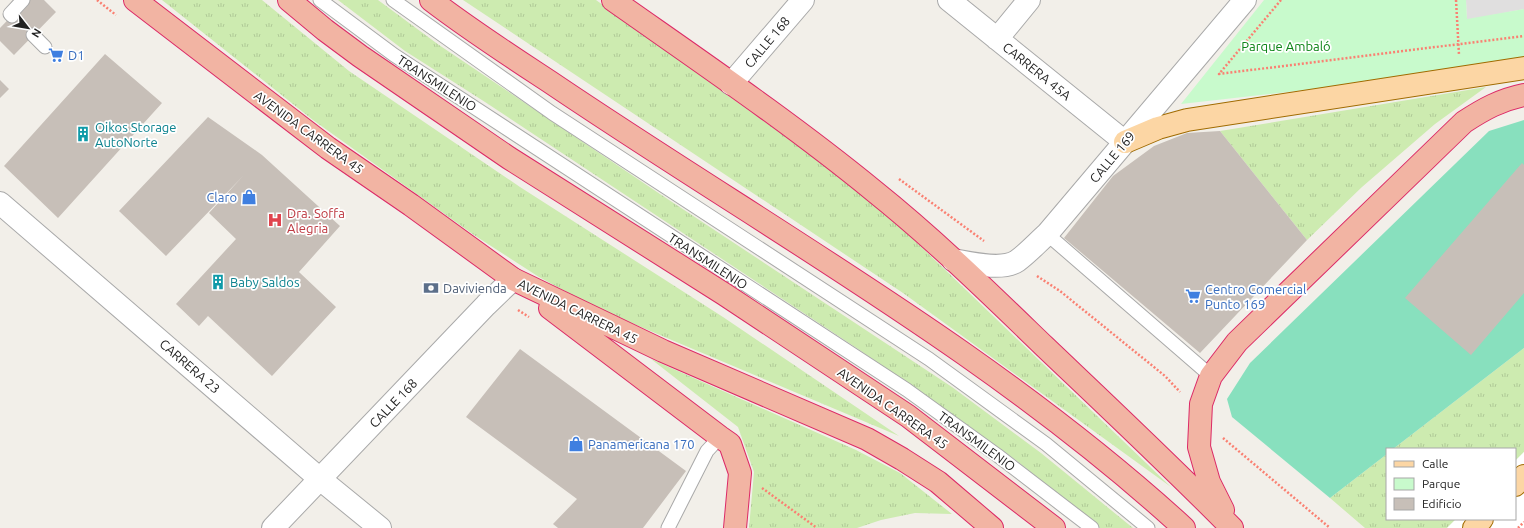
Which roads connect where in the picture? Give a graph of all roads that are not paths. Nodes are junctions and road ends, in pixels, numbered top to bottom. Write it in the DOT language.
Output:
graph roads {
  1 [pos="23,0"];
  2 [pos="135,0"];
  3 [pos="289,0"];
  4 [pos="320,0"];
  5 [pos="393,0"];
  6 [pos="431,0"];
  7 [pos="613,0"];
  8 [pos="803,0"];
  9 [pos="949,0"];
  10 [pos="1030,0"];
  11 [pos="1245,0"];
  12 [pos="12,16"];
  13 [pos="33,36"];
  14 [pos="997,39"];
  15 [pos="45,46"];
  16 [pos="1524,68"];
  17 [pos="731,84"];
  18 [pos="1524,95"];
  19 [pos="1125,142"];
  20 [pos="0,203"];
  21 [pos="1047,234"];
  22 [pos="953,260"];
  23 [pos="513,279"];
  24 [pos="1211,376"];
  25 [pos="720,438"];
  26 [pos="1524,476"];
  27 [pos="320,479"];
  28 [pos="1516,484"];
  29 [pos="1481,520"];
  30 [pos="1232,527"];
  31 [pos="273,528"];
  32 [pos="380,528"];
  33 [pos="668,528"];
  34 [pos="735,528"];
  35 [pos="992,528"];
  36 [pos="1054,528"];
  37 [pos="1092,528"];
  38 [pos="1148,528"];
  39 [pos="1184,528"];
  40 [pos="1474,528"];
  1 -- 12 [label="lane"];
  2 -- 23 [label="highway, AVENIDA CARRERA 45"];
  3 -- 36 [label="highway, AVENIDA CARRERA 45"];
  4 -- 37 [label="lane, TRANSMILENIO"];
  5 -- 38 [label="lane"];
  6 -- 39 [label="highway"];
  7 -- 17 [label="highway"];
  8 -- 17 [label="street, CALLE 168"];
  9 -- 14 [label="street, CARRERA 45A"];
  10 -- 14 [label="street"];
  11 -- 19 [label="street, CALLE 169"];
  13 -- 15 [label="lane"];
  14 -- 19 [label="street, CARRERA 45A"];
  16 -- 19 [label="main road"];
  17 -- 22 [label="highway"];
  18 -- 24 [label="highway"];
  19 -- 21 [label="street, CALLE 169"];
  20 -- 27 [label="street, CARRERA 23"];
  21 -- 22 [label="street, CALLE 169"];
  21 -- 24 [label="lane"];
  22 -- 30 [label="highway"];
  23 -- 25 [label="highway"];
  23 -- 27 [label="street, CALLE 168"];
  23 -- 35 [label="highway, AVENIDA CARRERA 45"];
  24 -- 30 [label="highway"];
  25 -- 33 [label="lane"];
  25 -- 34 [label="highway"];
  26 -- 28 [label="main road"];
  27 -- 31 [label="street, CALLE 168"];
  27 -- 32 [label="street, CARRERA 23"];
  29 -- 40 [label="main road"];
}
